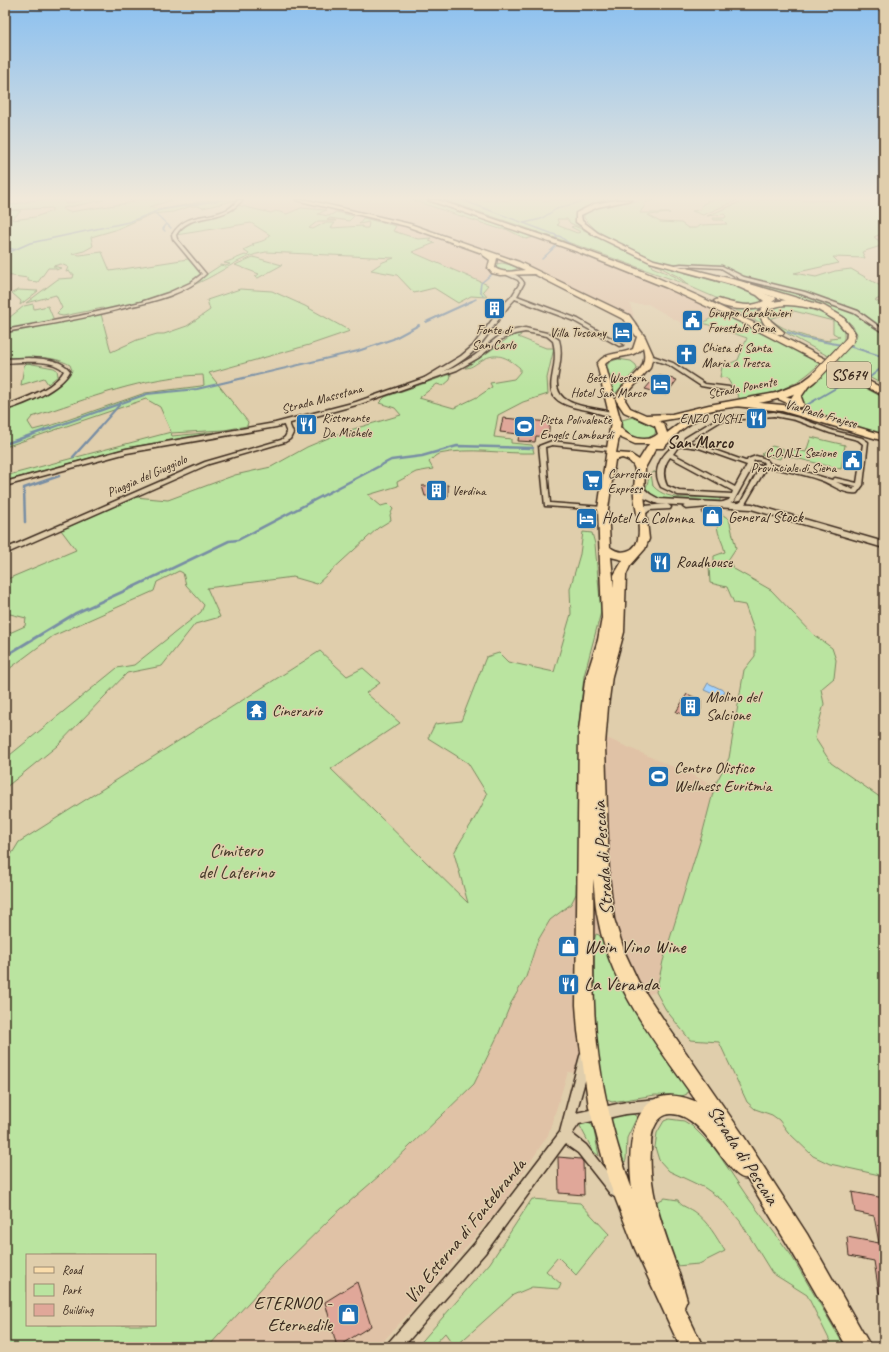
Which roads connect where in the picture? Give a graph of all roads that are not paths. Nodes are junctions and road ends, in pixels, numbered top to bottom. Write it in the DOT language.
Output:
graph roads {
  1 [pos="195,263"];
  2 [pos="513,263"];
  3 [pos="612,263"];
  4 [pos="620,263"];
  5 [pos="662,263"];
  6 [pos="492,264"];
  7 [pos="670,266"];
  8 [pos="520,268"];
  9 [pos="509,274"];
  10 [pos="737,283"];
  11 [pos="688,290"];
  12 [pos="514,297"];
  13 [pos="778,299"];
  14 [pos="764,305"];
  15 [pos="816,306"];
  16 [pos="5,332"];
  17 [pos="884,332"];
  18 [pos="641,337"];
  19 [pos="621,345"];
  20 [pos="636,351"];
  21 [pos="812,353"];
  22 [pos="614,356"];
  23 [pos="650,356"];
  24 [pos="5,361"];
  25 [pos="641,372"];
  26 [pos="423,381"];
  27 [pos="805,384"];
  28 [pos="884,388"];
  29 [pos="729,389"];
  30 [pos="884,393"];
  31 [pos="610,395"];
  32 [pos="777,396"];
  33 [pos="797,403"];
  34 [pos="738,404"];
  35 [pos="575,405"];
  36 [pos="5,408"];
  37 [pos="705,409"];
  38 [pos="788,409"];
  39 [pos="615,415"];
  40 [pos="638,415"];
  41 [pos="814,416"];
  42 [pos="286,423"];
  43 [pos="615,427"];
  44 [pos="677,429"];
  45 [pos="662,436"];
  46 [pos="884,438"];
  47 [pos="688,443"];
  48 [pos="612,449"];
  49 [pos="668,454"];
  50 [pos="609,460"];
  51 [pos="751,464"];
  52 [pos="765,466"];
  53 [pos="640,472"];
  54 [pos="5,484"];
  55 [pos="639,489"];
  56 [pos="735,490"];
  57 [pos="732,496"];
  58 [pos="742,502"];
  59 [pos="722,504"];
  60 [pos="686,507"];
  61 [pos="603,509"];
  62 [pos="761,511"];
  63 [pos="641,514"];
  64 [pos="884,545"];
  65 [pos="604,548"];
  66 [pos="5,552"];
  67 [pos="636,552"];
  68 [pos="588,1046"];
  69 [pos="665,1105"];
  70 [pos="600,1113"];
  71 [pos="564,1136"];
  72 [pos="627,1205"];
  73 [pos="780,1212"];
  74 [pos="682,1326"];
  75 [pos="394,1347"];
  76 [pos="692,1347"];
  77 [pos="860,1347"];
  1 -- 16 [label="street"];
  2 -- 8 [label="main road"];
  3 -- 21 [label="highway, SS674"];
  4 -- 11 [label="highway, SS674"];
  5 -- 7 [label="main road"];
  6 -- 9 [label="main road"];
  7 -- 10 [label="main road"];
  7 -- 17 [label="street"];
  8 -- 9 [label="main road"];
  8 -- 18 [label="main road"];
  9 -- 12 [label="street"];
  10 -- 13 [label="main road"];
  10 -- 14 [label="highway"];
  11 -- 14 [label="highway"];
  11 -- 21 [label="highway, SS674"];
  12 -- 19 [label="street"];
  12 -- 26 [label="street"];
  13 -- 14 [label="highway"];
  13 -- 15 [label="highway"];
  14 -- 21 [label="highway"];
  15 -- 27 [label="main road, Strada Ponente, bridge"];
  18 -- 20 [label="main road"];
  18 -- 23 [label="main road"];
  20 -- 22 [label="main road"];
  20 -- 23 [label="main road"];
  21 -- 28 [label="highway, SS674"];
  21 -- 30 [label="highway, SS674"];
  22 -- 25 [label="main road"];
  22 -- 31 [label="main road"];
  23 -- 25 [label="main road"];
  23 -- 29 [label="street"];
  24 -- 36 [label="street"];
  25 -- 40 [label="main road"];
  26 -- 35 [label="street, Strada Massetana"];
  26 -- 42 [label="street, Strada Massetana"];
  27 -- 32 [label="main road, Strada Ponente"];
  27 -- 33 [label="highway"];
  31 -- 35 [label="street"];
  31 -- 39 [label="main road"];
  32 -- 33 [label="highway"];
  32 -- 34 [label="main road, Strada Ponente"];
  32 -- 38 [label="highway"];
  33 -- 41 [label="highway"];
  34 -- 37 [label="main road, Strada Ponente"];
  34 -- 38 [label="highway"];
  35 -- 39 [label="street, Strada Massetana"];
  37 -- 40 [label="main road, Strada Ponente"];
  37 -- 44 [label="main road, Strada di Pescaia"];
  38 -- 41 [label="highway"];
  39 -- 43 [label="main road, Strada di Pescaia"];
  40 -- 45 [label="main road"];
  41 -- 46 [label="highway"];
  42 -- 54 [label="street, Strada Massetana"];
  42 -- 66 [label="street, Piaggia del Giuggiolo"];
  43 -- 45 [label="main road, Strada di Pescaia"];
  43 -- 48 [label="main road, Strada di Pescaia"];
  44 -- 45 [label="main road, Strada di Pescaia"];
  44 -- 53 [label="main road, Strada di Pescaia"];
  45 -- 53 [label="main road, Strada di Pescaia"];
  47 -- 49 [label="street, Via Paolo Frajese"];
  47 -- 51 [label="street, Via Paolo Frajese"];
  47 -- 52 [label="street, Via Paolo Frajese"];
  48 -- 50 [label="main road, Strada di Pescaia"];
  48 -- 61 [label="street"];
  49 -- 56 [label="street"];
  49 -- 57 [label="street, Via Paolo Frajese"];
  50 -- 53 [label="main road"];
  50 -- 61 [label="main road, Strada di Pescaia"];
  51 -- 52 [label="street, Via Paolo Frajese"];
  51 -- 52 [label="street, Via Paolo Frajese"];
  51 -- 56 [label="street"];
  52 -- 58 [label="street"];
  53 -- 55 [label="main road, Strada di Pescaia"];
  55 -- 59 [label="street"];
  55 -- 63 [label="main road, Strada di Pescaia"];
  56 -- 57 [label="street"];
  57 -- 59 [label="street"];
  58 -- 59 [label="street"];
  58 -- 60 [label="street"];
  58 -- 62 [label="street"];
  60 -- 62 [label="street"];
  60 -- 63 [label="street"];
  61 -- 65 [label="main road, Strada di Pescaia"];
  62 -- 64 [label="street"];
  63 -- 67 [label="main road, Strada di Pescaia"];
  65 -- 67 [label="main road"];
  65 -- 68 [label="main road, Strada di Pescaia"];
  67 -- 73 [label="main road, Strada di Pescaia"];
  68 -- 70 [label="main road, Strada di Pescaia"];
  68 -- 71 [label="street, Via Esterna di Fontebranda"];
  69 -- 70 [label="street, Via Esterna di Fontebranda"];
  69 -- 73 [label="main road"];
  69 -- 74 [label="main road"];
  70 -- 71 [label="street, Via Esterna di Fontebranda"];
  70 -- 72 [label="main road, Strada di Pescaia"];
  71 -- 72 [label="street"];
  71 -- 75 [label="street, Via Esterna di Fontebranda"];
  72 -- 74 [label="main road, Strada di Pescaia"];
  73 -- 77 [label="main road, Strada di Pescaia"];
  74 -- 76 [label="main road, Strada di Pescaia"];
}
